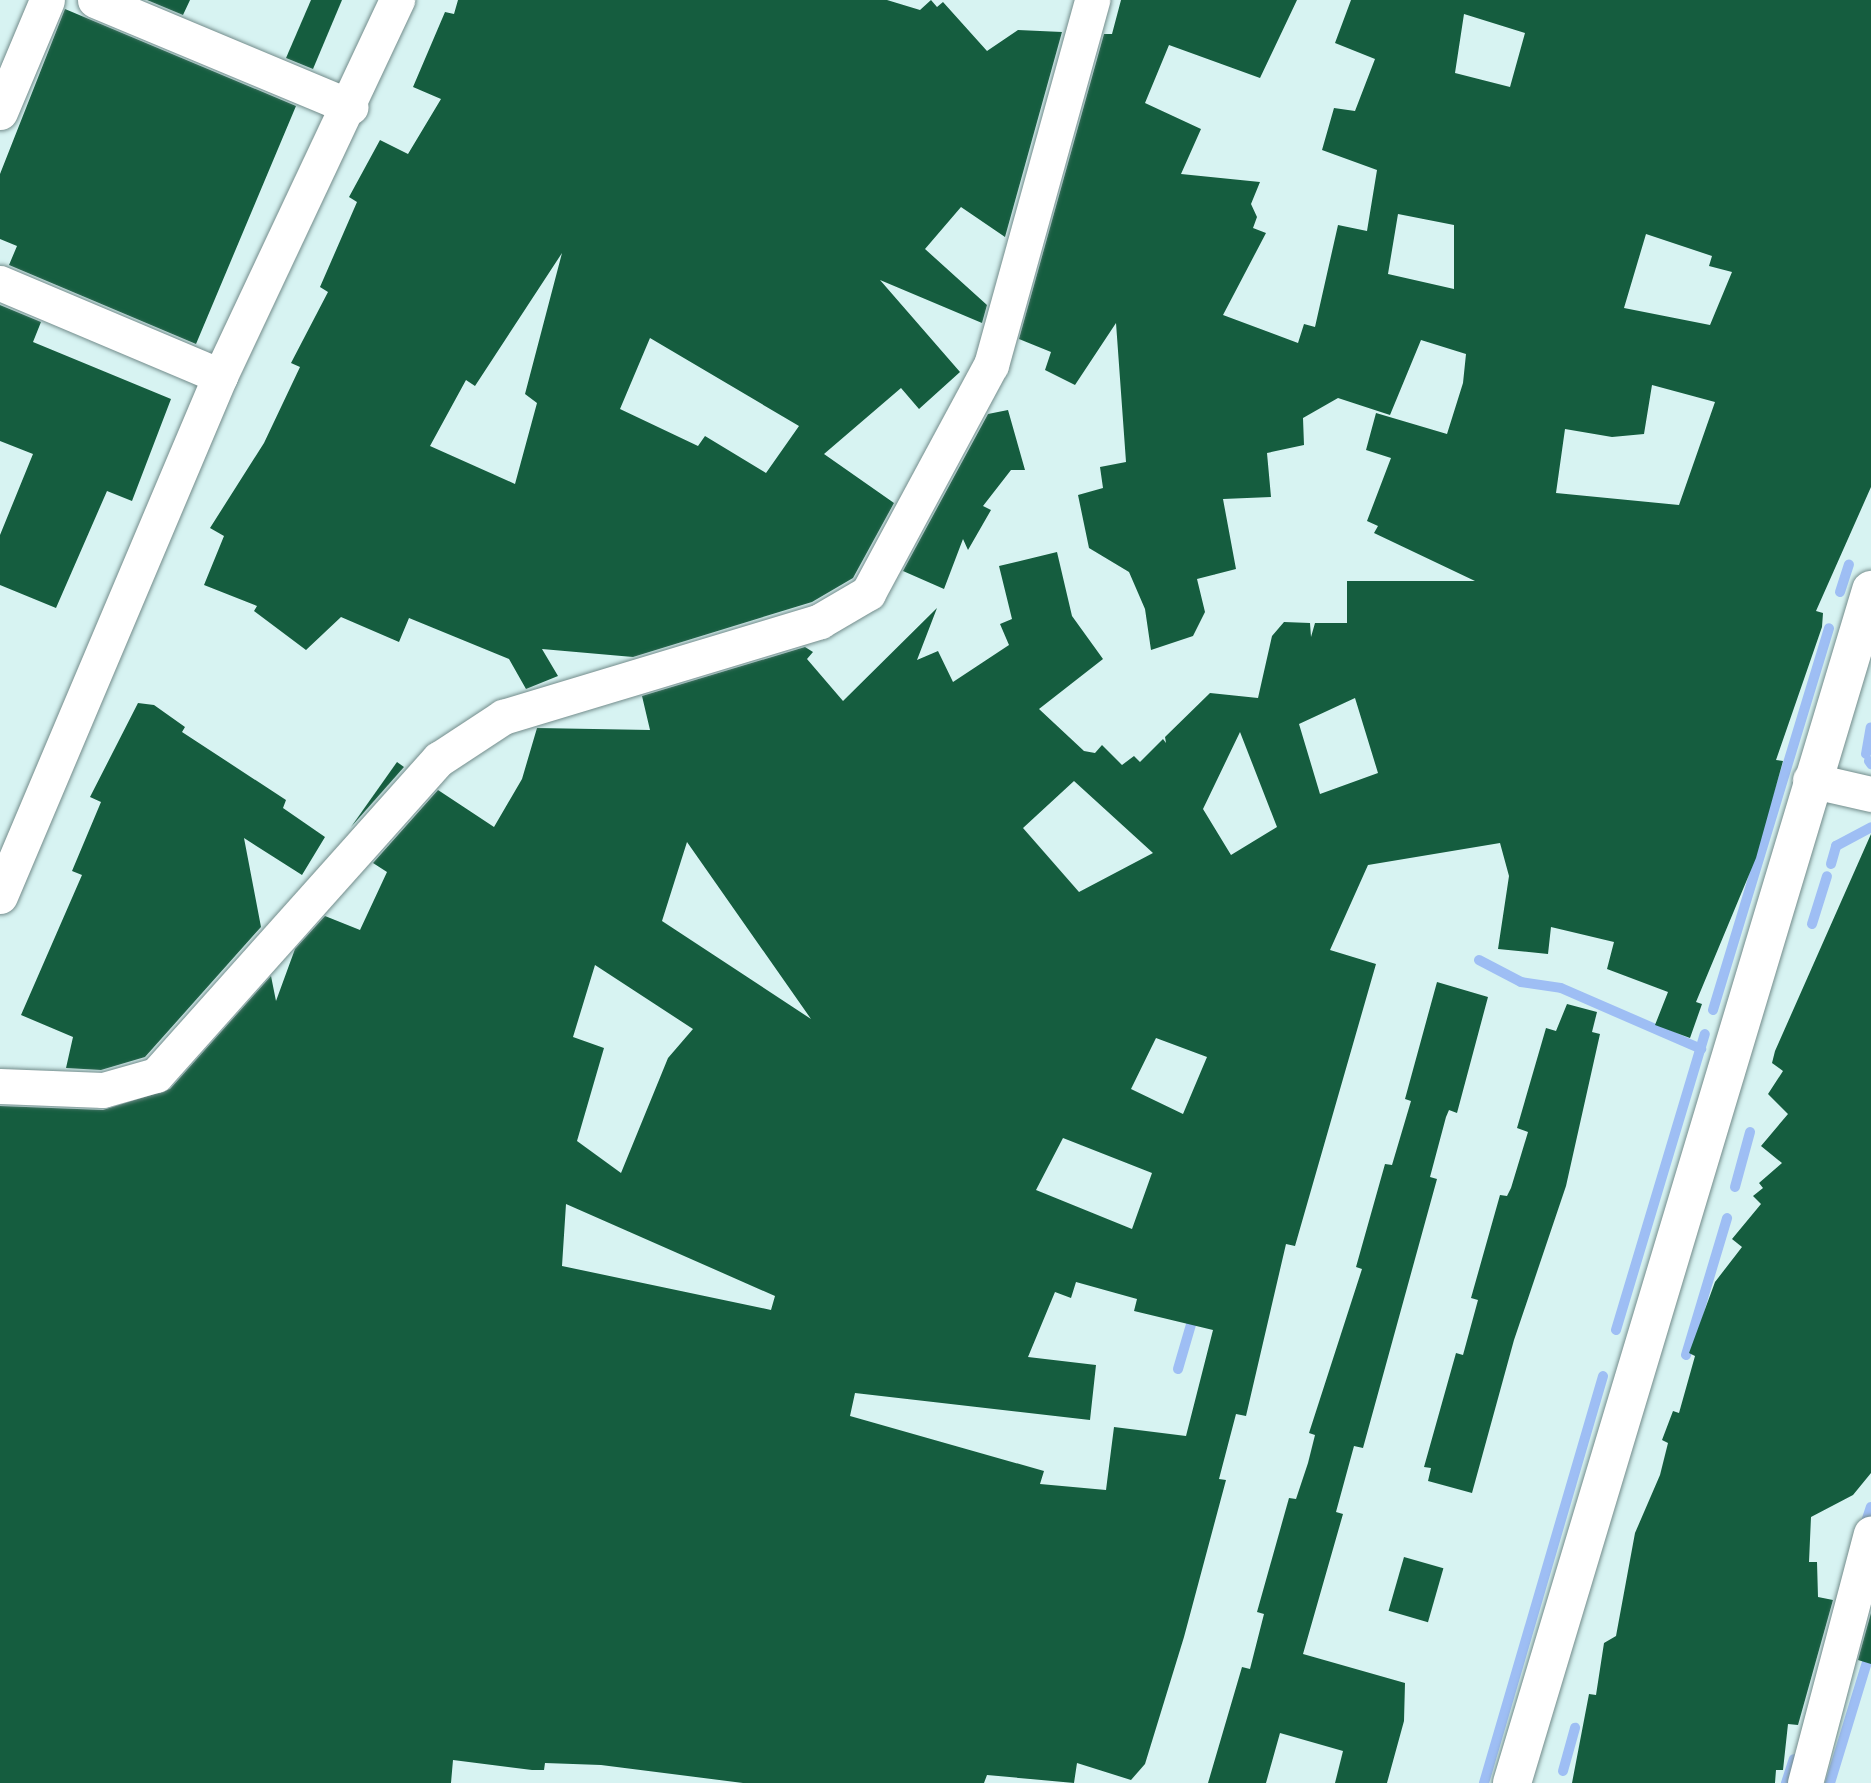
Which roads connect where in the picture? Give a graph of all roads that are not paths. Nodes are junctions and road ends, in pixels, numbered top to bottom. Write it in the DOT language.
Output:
graph roads {
  1 [pos="47,0"];
  2 [pos="95,0"];
  3 [pos="397,0"];
  4 [pos="1092,0"];
  5 [pos="351,107"];
  6 [pos="0,112"];
  7 [pos="0,283"];
  8 [pos="220,376"];
  9 [pos="1871,590"];
  10 [pos="1810,780"];
  11 [pos="1871,794"];
  12 [pos="0,896"];
  13 [pos="0,1086"];
  14 [pos="1871,1534"];
  15 [pos="1512,1783"];
  16 [pos="1805,1783"];
  1 -- 6 [label="street"];
  2 -- 5 [label="street"];
  3 -- 5 [label="street"];
  4 -- 13 [label="street"];
  5 -- 8 [label="street"];
  7 -- 8 [label="street"];
  8 -- 12 [label="street"];
  9 -- 10 [label="street"];
  10 -- 11 [label="street"];
  10 -- 15 [label="street"];
  14 -- 16 [label="street"];
}
